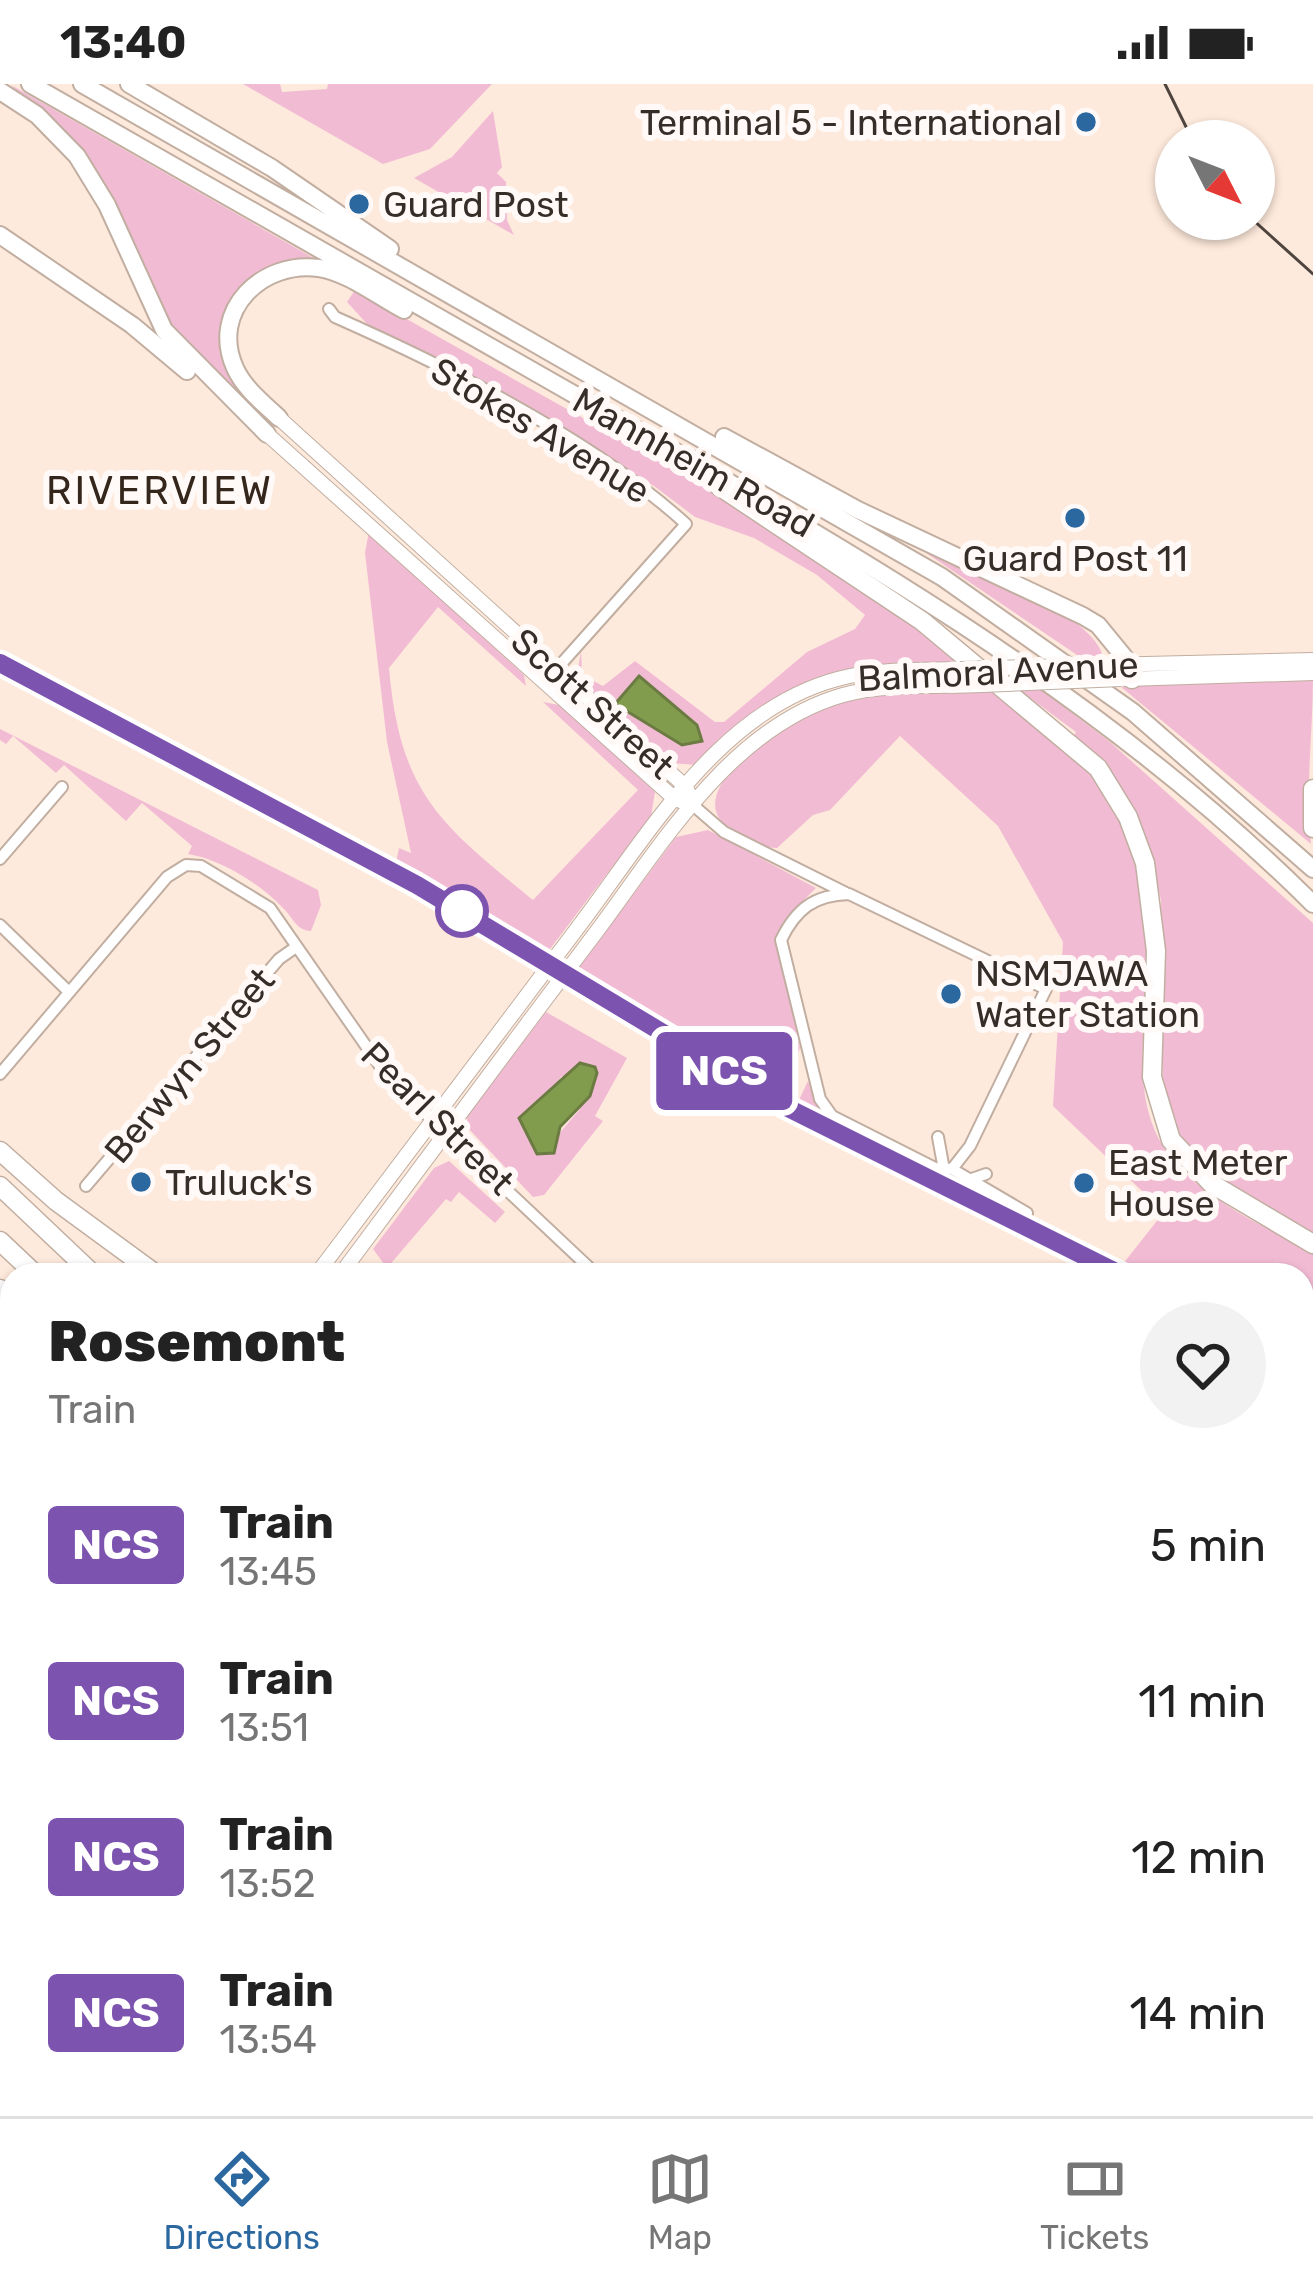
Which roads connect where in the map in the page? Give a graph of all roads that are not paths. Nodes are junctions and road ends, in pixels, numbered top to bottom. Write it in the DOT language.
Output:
graph roads {
  1 [pos="30,84"];
  2 [pos="82,84"];
  3 [pos="129,84"];
  4 [pos="0,91"];
  5 [pos="0,235"];
  6 [pos="422,278"];
  7 [pos="329,309"];
  8 [pos="514,359"];
  9 [pos="657,411"];
  10 [pos="279,418"];
  11 [pos="267,434"];
  12 [pos="693,460"];
  13 [pos="1313,660"];
  14 [pos="1313,673"];
  15 [pos="1128,674"];
  16 [pos="550,676"];
  17 [pos="62,788"];
  18 [pos="1313,789"];
  19 [pos="681,793"];
  20 [pos="694,806"];
  21 [pos="1313,828"];
  22 [pos="0,859"];
  23 [pos="1313,869"];
  24 [pos="849,894"];
  25 [pos="1313,904"];
  26 [pos="0,925"];
  27 [pos="296,946"];
  28 [pos="69,992"];
  29 [pos="0,1074"];
  30 [pos="433,1121"];
  31 [pos="447,1133"];
  32 [pos="938,1137"];
  33 [pos="0,1151"];
  34 [pos="948,1170"];
  35 [pos="986,1174"];
  36 [pos="966,1181"];
  37 [pos="0,1186"];
  38 [pos="86,1186"];
  39 [pos="1027,1213"];
  40 [pos="0,1241"];
  41 [pos="1313,1244"];
  42 [pos="23,1263"];
  43 [pos="81,1263"];
  44 [pos="141,1263"];
  45 [pos="325,1263"];
  46 [pos="349,1263"];
  47 [pos="584,1263"];
  1 -- 8 [label="main road, Mannheim Road"];
  2 -- 6 [label="main road, Mannheim Road"];
  3 -- 6 [label="main road"];
  4 -- 11 [label="main road"];
  5 -- 11 [label="main road"];
  6 -- 9 [label="main road, Mannheim Road"];
  7 -- 16 [label="street, Stokes Avenue"];
  8 -- 10 [label="main road"];
  8 -- 12 [label="main road, Mannheim Road"];
  9 -- 15 [label="main road"];
  9 -- 23 [label="main road, Mannheim Road"];
  10 -- 16 [label="street, Scott Street"];
  11 -- 16 [label="street, Scott Street"];
  12 -- 25 [label="main road, Mannheim Road"];
  12 -- 41 [label="highway"];
  13 -- 15 [label="street, Balmoral Avenue"];
  14 -- 15 [label="street, Balmoral Avenue"];
  15 -- 19 [label="street, Balmoral Avenue, bridge"];
  15 -- 20 [label="street, Balmoral Avenue, bridge"];
  16 -- 19 [label="street, Scott Street"];
  17 -- 22 [label="street"];
  18 -- 21 [label="highway"];
  19 -- 20 [label="street, Scott Street"];
  19 -- 30 [label="street, Balmoral Avenue, bridge"];
  20 -- 24 [label="street"];
  20 -- 31 [label="street, Balmoral Avenue, bridge"];
  24 -- 34 [label="street"];
  24 -- 34 [label="street"];
  26 -- 28 [label="street"];
  27 -- 28 [label="street, Pearl Street"];
  27 -- 30 [label="street, Pearl Street"];
  27 -- 38 [label="street, Berwyn Street"];
  28 -- 29 [label="street"];
  30 -- 31 [label="street, Pearl Street"];
  30 -- 45 [label="street, Balmoral Avenue"];
  31 -- 46 [label="street, Balmoral Avenue"];
  31 -- 47 [label="street, Pearl Street"];
  32 -- 34 [label="street"];
  33 -- 44 [label="highway"];
  34 -- 36 [label="street"];
  35 -- 36 [label="street"];
  36 -- 39 [label="street"];
  37 -- 43 [label="highway"];
  40 -- 42 [label="highway"];
}
